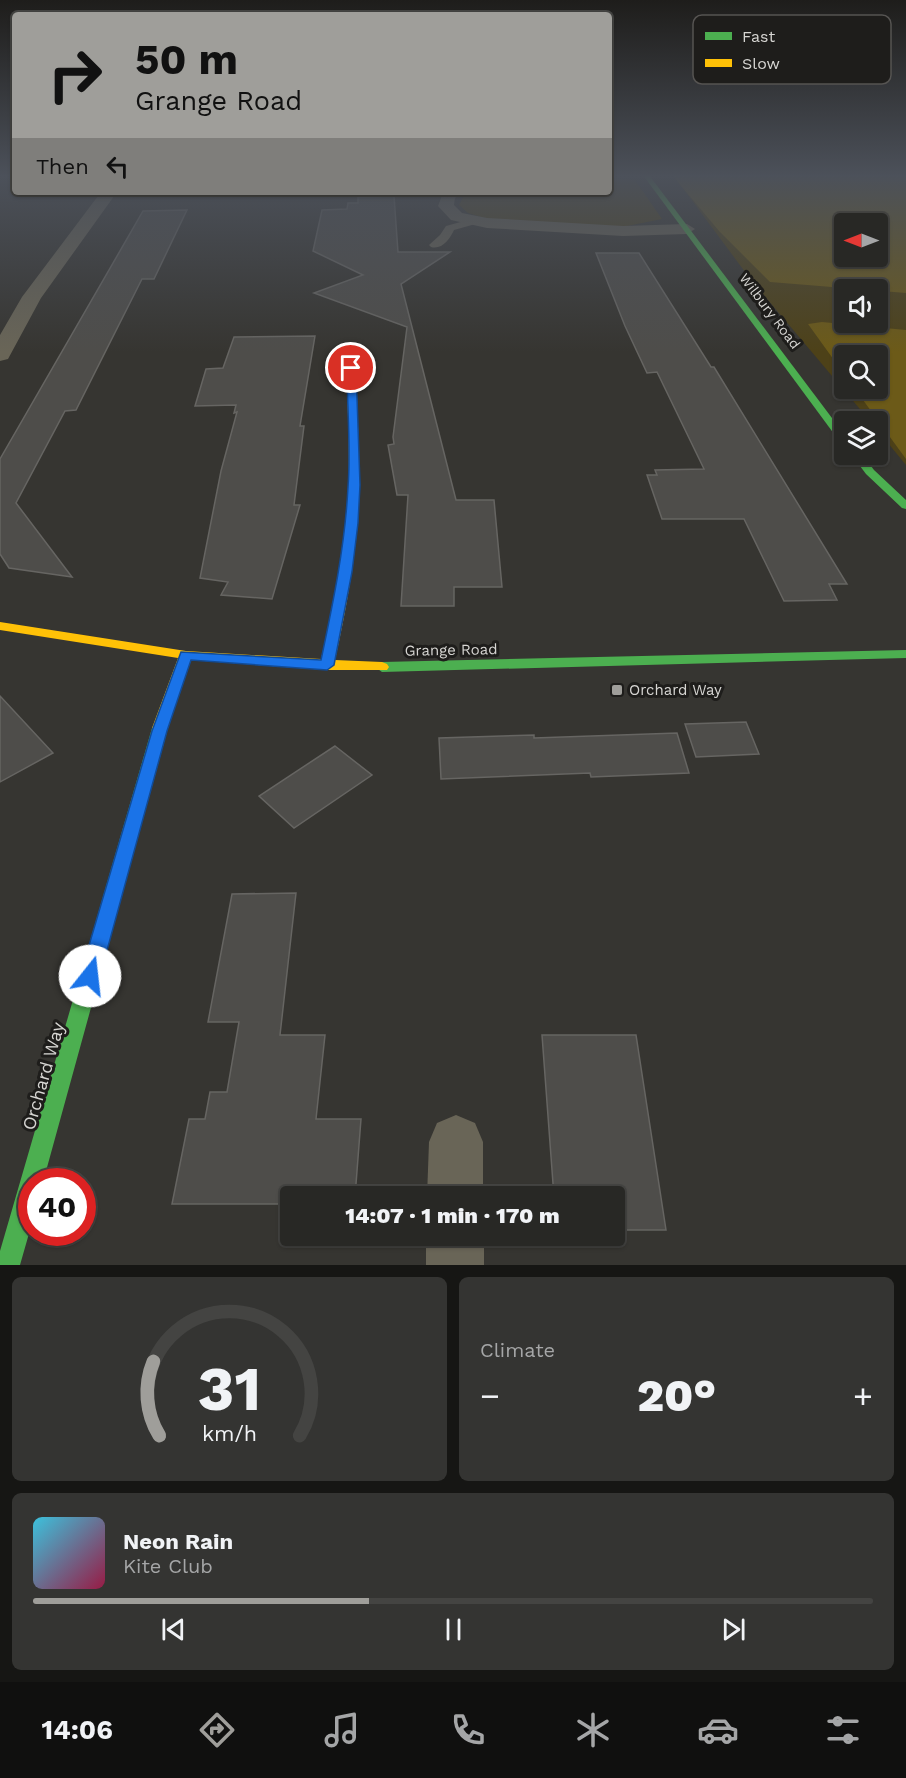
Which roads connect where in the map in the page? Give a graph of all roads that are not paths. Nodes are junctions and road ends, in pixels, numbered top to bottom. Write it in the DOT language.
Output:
graph roads {
  1 [pos="78,234"];
  2 [pos="447,234"];
  3 [pos="691,234"];
  4 [pos="435,245"];
  5 [pos="11,297"];
  6 [pos="32,297"];
  7 [pos="2,348"];
  8 [pos="351,368"];
  9 [pos="834,427"];
  10 [pos="865,465"];
  11 [pos="906,506"];
  12 [pos="0,626"];
  13 [pos="906,654"];
  14 [pos="186,655"];
  15 [pos="327,665"];
  16 [pos="456,1142"];
  17 [pos="455,1186"];
  18 [pos="455,1246"];
  19 [pos="8,1265"];
  20 [pos="455,1265"];
  1 -- 6 [label="street"];
  2 -- 4 [label="lane"];
  3 -- 9 [label="street, Wilbury Road"];
  5 -- 6 [label="street"];
  6 -- 7 [label="street"];
  8 -- 15 [label="street"];
  10 -- 11 [label="street"];
  12 -- 14 [label="street, Grange Road"];
  13 -- 15 [label="street, Grange Road"];
  14 -- 15 [label="street, Grange Road"];
  14 -- 19 [label="street, Orchard Way"];
  16 -- 17 [label="street"];
  18 -- 20 [label="street"];
}
